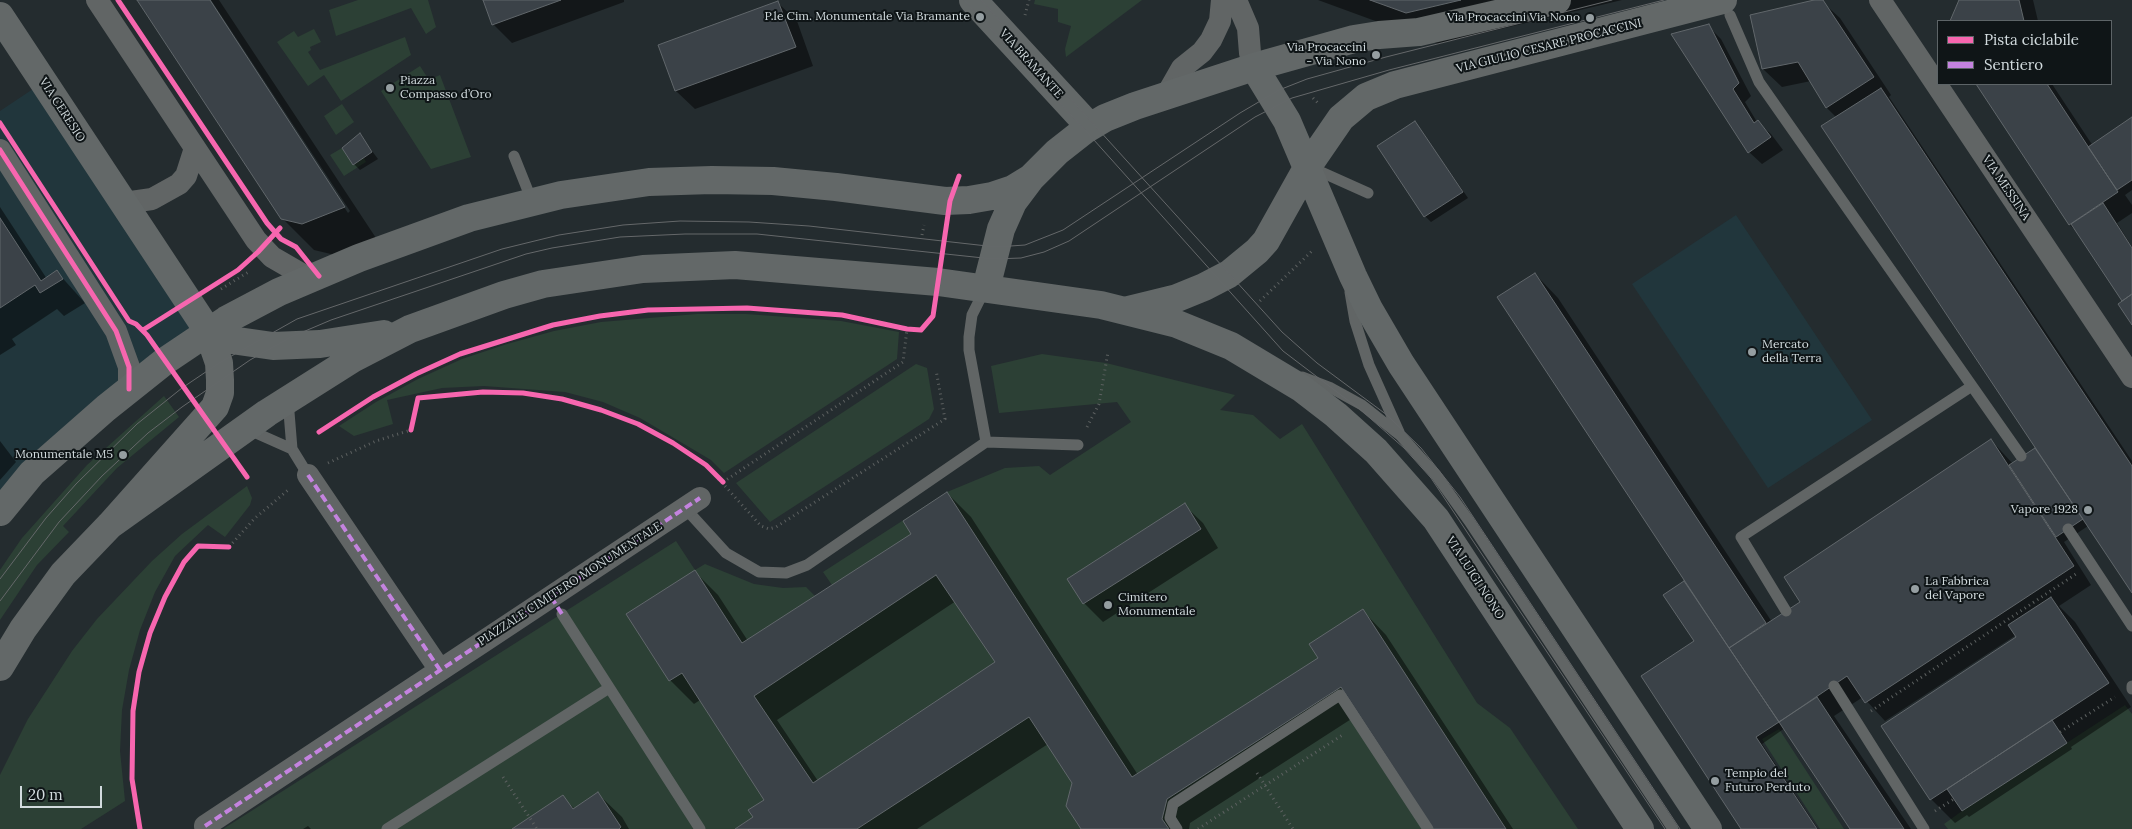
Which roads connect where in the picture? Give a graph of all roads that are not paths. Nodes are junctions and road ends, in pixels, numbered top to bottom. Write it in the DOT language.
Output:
graph roads {
  1 [pos="97,0"];
  2 [pos="973,0"];
  3 [pos="1222,0"];
  4 [pos="1236,0"];
  5 [pos="1558,0"];
  6 [pos="1880,0"];
  7 [pos="1726,7"];
  8 [pos="0,16"];
  9 [pos="1254,67"];
  10 [pos="1166,96"];
  11 [pos="1090,127"];
  12 [pos="195,148"];
  13 [pos="0,150"];
  14 [pos="514,156"];
  15 [pos="1308,166"];
  16 [pos="1031,178"];
  17 [pos="1368,193"];
  18 [pos="532,201"];
  19 [pos="124,203"];
  20 [pos="1344,255"];
  21 [pos="310,279"];
  22 [pos="986,288"];
  23 [pos="1126,310"];
  24 [pos="410,329"];
  25 [pos="208,331"];
  26 [pos="1267,366"];
  27 [pos="2132,377"];
  28 [pos="1972,386"];
  29 [pos="129,388"];
  30 [pos="288,400"];
  31 [pos="246,428"];
  32 [pos="1401,436"];
  33 [pos="986,442"];
  34 [pos="1078,445"];
  35 [pos="292,450"];
  36 [pos="2021,456"];
  37 [pos="308,475"];
  38 [pos="695,510"];
  39 [pos="0,512"];
  40 [pos="110,526"];
  41 [pos="2068,529"];
  42 [pos="556,605"];
  43 [pos="1786,611"];
  44 [pos="2132,626"];
  45 [pos="7,644"];
  46 [pos="0,667"];
  47 [pos="440,670"];
  48 [pos="1834,686"];
  49 [pos="609,688"];
  50 [pos="205,826"];
  51 [pos="387,829"];
  52 [pos="700,829"];
  53 [pos="1177,829"];
  54 [pos="1428,829"];
  55 [pos="1640,829"];
  56 [pos="1673,829"];
  57 [pos="1708,829"];
  58 [pos="1924,829"];
  1 -- 12 [label="street"];
  2 -- 11 [label="main road, VIA BRAMANTE"];
  3 -- 10 [label="street"];
  4 -- 9 [label="street"];
  5 -- 9 [label="main road"];
  6 -- 27 [label="street, VIA MESSINA"];
  7 -- 15 [label="main road, VIA GIULIO CESARE PROCACCINI"];
  7 -- 28 [label="lane"];
  8 -- 19 [label="main road, VIA CERESIO"];
  9 -- 10 [label="main road"];
  9 -- 15 [label="main road"];
  10 -- 11 [label="main road"];
  11 -- 16 [label="main road"];
  12 -- 19 [label="street"];
  12 -- 21 [label="street"];
  13 -- 29 [label="street"];
  14 -- 18 [label="lane"];
  15 -- 17 [label="lane"];
  15 -- 20 [label="main road"];
  15 -- 23 [label="main road"];
  16 -- 18 [label="main road"];
  16 -- 22 [label="main road"];
  18 -- 21 [label="main road"];
  19 -- 25 [label="main road, VIA CERESIO"];
  20 -- 32 [label="lane"];
  20 -- 57 [label="main road"];
  21 -- 25 [label="main road"];
  22 -- 23 [label="main road"];
  22 -- 24 [label="main road"];
  22 -- 33 [label="lane"];
  23 -- 26 [label="main road"];
  24 -- 25 [label="main road"];
  24 -- 30 [label="main road"];
  25 -- 29 [label="main road"];
  25 -- 40 [label="main road"];
  26 -- 32 [label="lane"];
  26 -- 55 [label="main road, VIA LUIGI NONO"];
  28 -- 36 [label="lane"];
  28 -- 43 [label="lane"];
  29 -- 39 [label="main road"];
  30 -- 31 [label="main road"];
  30 -- 35 [label="lane"];
  31 -- 35 [label="lane"];
  31 -- 40 [label="main road"];
  32 -- 56 [label="lane"];
  33 -- 34 [label="lane"];
  33 -- 38 [label="lane"];
  35 -- 37 [label="lane"];
  37 -- 47 [label="street"];
  38 -- 42 [label="street, PIAZZALE CIMITERO MONUMENTALE"];
  40 -- 45 [label="main road"];
  41 -- 44 [label="lane"];
  42 -- 47 [label="street, PIAZZALE CIMITERO MONUMENTALE"];
  42 -- 49 [label="lane"];
  45 -- 46 [label="main road"];
  47 -- 50 [label="street, PIAZZALE CIMITERO MONUMENTALE"];
  48 -- 58 [label="lane"];
  49 -- 51 [label="lane"];
  49 -- 52 [label="lane"];
  53 -- 54 [label="lane"];
}
